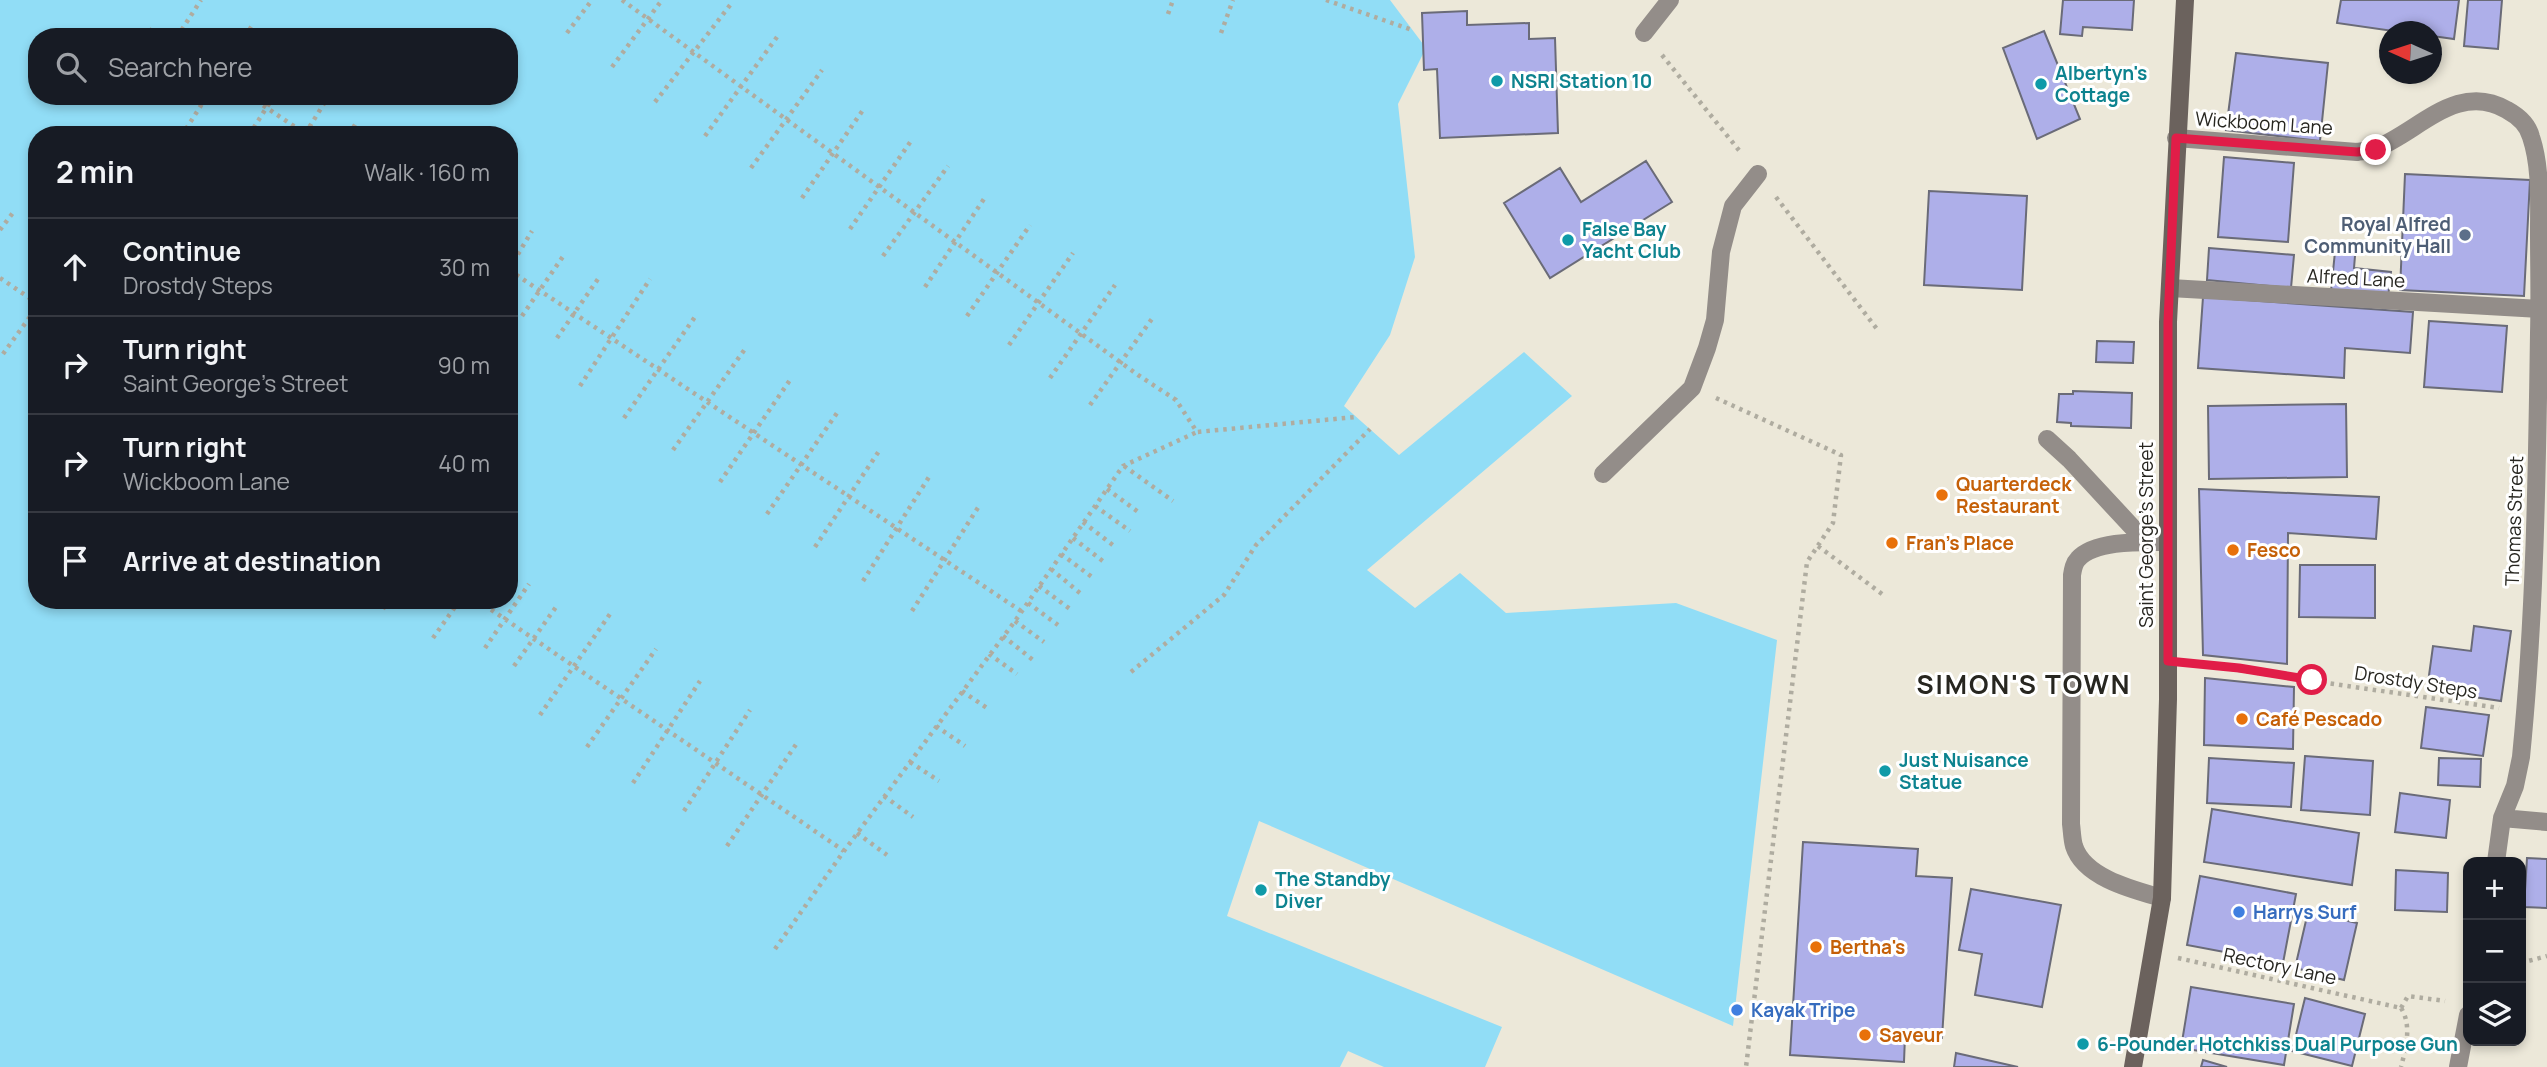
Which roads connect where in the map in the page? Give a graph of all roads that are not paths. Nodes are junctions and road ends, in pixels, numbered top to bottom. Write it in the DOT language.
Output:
graph roads {
  1 [pos="1670,0"];
  2 [pos="2185,0"];
  3 [pos="1644,33"];
  4 [pos="2176,138"];
  5 [pos="1758,174"];
  6 [pos="2539,178"];
  7 [pos="2170,288"];
  8 [pos="2540,309"];
  9 [pos="2047,439"];
  10 [pos="2542,451"];
  11 [pos="1603,474"];
  12 [pos="2146,542"];
  13 [pos="2166,542"];
  14 [pos="2502,818"];
  15 [pos="2547,822"];
  16 [pos="2497,857"];
  17 [pos="2162,898"];
  18 [pos="2462,1009"];
  19 [pos="2133,1067"];
  20 [pos="2458,1067"];
  1 -- 3 [label="street"];
  2 -- 4 [label="main road, Saint George's Street"];
  4 -- 6 [label="street, Wickboom Lane"];
  4 -- 7 [label="main road, Saint George's Street"];
  5 -- 11 [label="street"];
  6 -- 8 [label="street, Thomas Street"];
  7 -- 8 [label="street, Alfred Lane"];
  7 -- 13 [label="main road, Saint George's Street"];
  8 -- 10 [label="street, Thomas Street"];
  9 -- 12 [label="street"];
  10 -- 14 [label="street, Thomas Street"];
  12 -- 13 [label="street"];
  12 -- 17 [label="street"];
  13 -- 17 [label="main road, Saint George's Street"];
  14 -- 15 [label="street"];
  14 -- 16 [label="street, Thomas Street"];
  17 -- 19 [label="main road, Saint George's Street"];
  18 -- 20 [label="street"];
}
